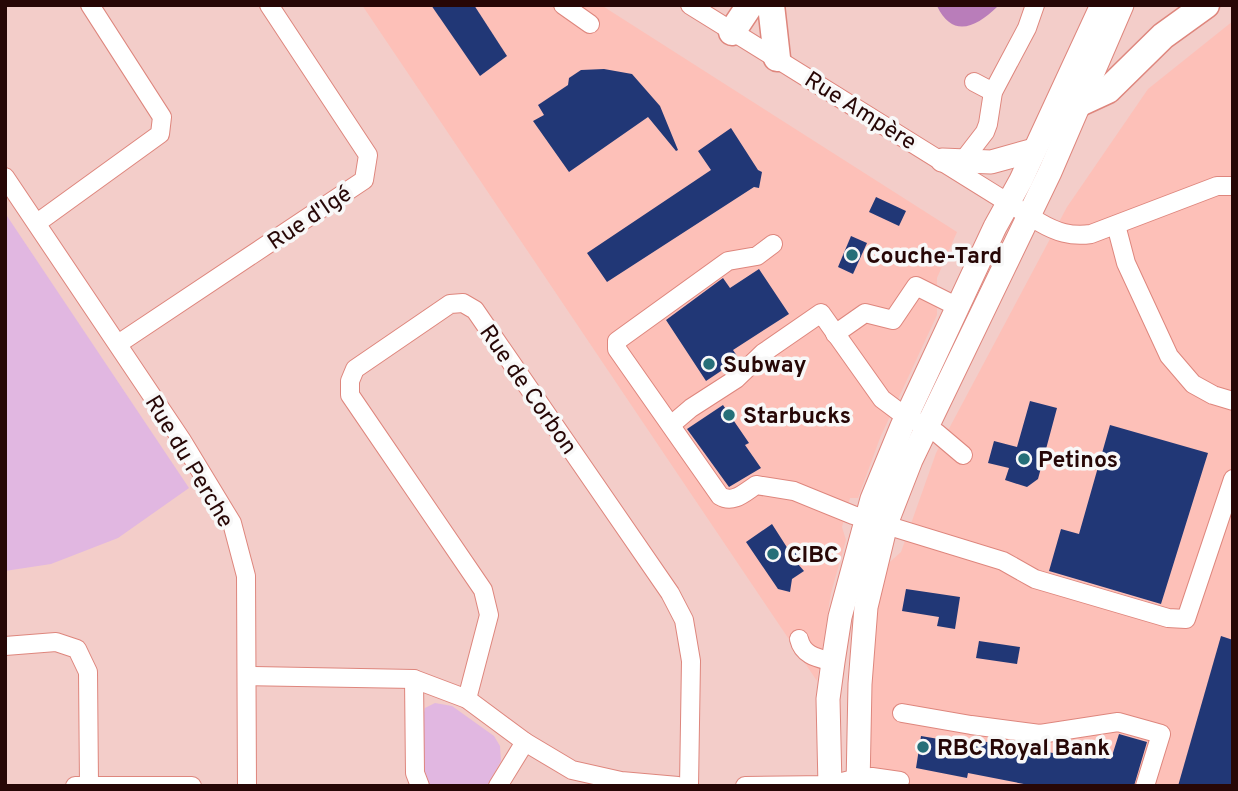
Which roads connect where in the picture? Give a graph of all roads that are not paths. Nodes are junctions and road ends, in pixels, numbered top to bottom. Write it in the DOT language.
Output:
graph roads {
  1 [pos="90,5"];
  2 [pos="269,5"];
  3 [pos="563,5"];
  4 [pos="690,5"];
  5 [pos="750,5"];
  6 [pos="771,5"];
  7 [pos="1035,5"];
  8 [pos="1102,5"];
  9 [pos="1122,5"];
  10 [pos="1206,5"];
  11 [pos="726,20"];
  12 [pos="590,24"];
  13 [pos="777,58"];
  14 [pos="974,82"];
  15 [pos="993,92"];
  16 [pos="1082,102"];
  17 [pos="1034,150"];
  18 [pos="953,164"];
  19 [pos="5,177"];
  20 [pos="1233,186"];
  21 [pos="1010,203"];
  22 [pos="1030,216"];
  23 [pos="37,223"];
  24 [pos="1116,225"];
  25 [pos="773,244"];
  26 [pos="958,307"];
  27 [pos="835,334"];
  28 [pos="118,344"];
  29 [pos="1233,401"];
  30 [pos="907,415"];
  31 [pos="671,425"];
  32 [pos="927,427"];
  33 [pos="963,455"];
  34 [pos="1233,479"];
  35 [pos="876,521"];
  36 [pos="799,639"];
  37 [pos="5,646"];
  38 [pos="833,662"];
  39 [pos="247,676"];
  40 [pos="414,679"];
  41 [pos="467,699"];
  42 [pos="902,713"];
  43 [pos="525,742"];
  44 [pos="900,781"];
  45 [pos="858,782"];
  46 [pos="82,785"];
  47 [pos="830,785"];
  48 [pos="192,786"];
  49 [pos="247,786"];
  50 [pos="421,786"];
  51 [pos="498,786"];
  52 [pos="678,786"];
  53 [pos="689,786"];
  54 [pos="745,786"];
  55 [pos="1145,786"];
  1 -- 23 [label="street"];
  2 -- 28 [label="street, Rue d'Igé"];
  3 -- 12 [label="street"];
  4 -- 11 [label="street, Rue Ampère"];
  5 -- 11 [label="highway"];
  6 -- 13 [label="highway"];
  7 -- 15 [label="street"];
  8 -- 17 [label="main road"];
  9 -- 16 [label="main road"];
  10 -- 16 [label="highway"];
  11 -- 13 [label="street, Rue Ampère"];
  13 -- 18 [label="street, Rue Ampère"];
  14 -- 15 [label="street"];
  15 -- 18 [label="street"];
  16 -- 22 [label="main road"];
  17 -- 18 [label="main road"];
  17 -- 21 [label="main road"];
  18 -- 21 [label="street, Rue Ampère"];
  19 -- 23 [label="street, Rue du Perche"];
  20 -- 24 [label="street, Rue Ampère"];
  21 -- 22 [label="street, Rue Ampère"];
  21 -- 26 [label="main road"];
  22 -- 24 [label="street, Rue Ampère"];
  22 -- 32 [label="main road"];
  23 -- 28 [label="street, Rue du Perche"];
  24 -- 29 [label="street"];
  25 -- 31 [label="street"];
  26 -- 27 [label="street"];
  26 -- 30 [label="main road"];
  27 -- 30 [label="street"];
  27 -- 31 [label="street"];
  28 -- 39 [label="street, Rue du Perche"];
  30 -- 32 [label="street"];
  30 -- 35 [label="main road"];
  31 -- 35 [label="street"];
  32 -- 33 [label="street"];
  32 -- 35 [label="main road"];
  34 -- 35 [label="street"];
  35 -- 38 [label="main road"];
  35 -- 45 [label="main road"];
  36 -- 38 [label="street"];
  37 -- 46 [label="street"];
  38 -- 47 [label="main road"];
  39 -- 40 [label="street"];
  39 -- 49 [label="street, Rue du Perche"];
  40 -- 41 [label="street"];
  40 -- 50 [label="street"];
  41 -- 43 [label="street"];
  41 -- 53 [label="street, Rue de Corbon"];
  42 -- 55 [label="street"];
  43 -- 51 [label="street"];
  43 -- 52 [label="street"];
  44 -- 45 [label="street"];
  45 -- 47 [label="street"];
  46 -- 48 [label="street"];
  47 -- 54 [label="street"];
}
